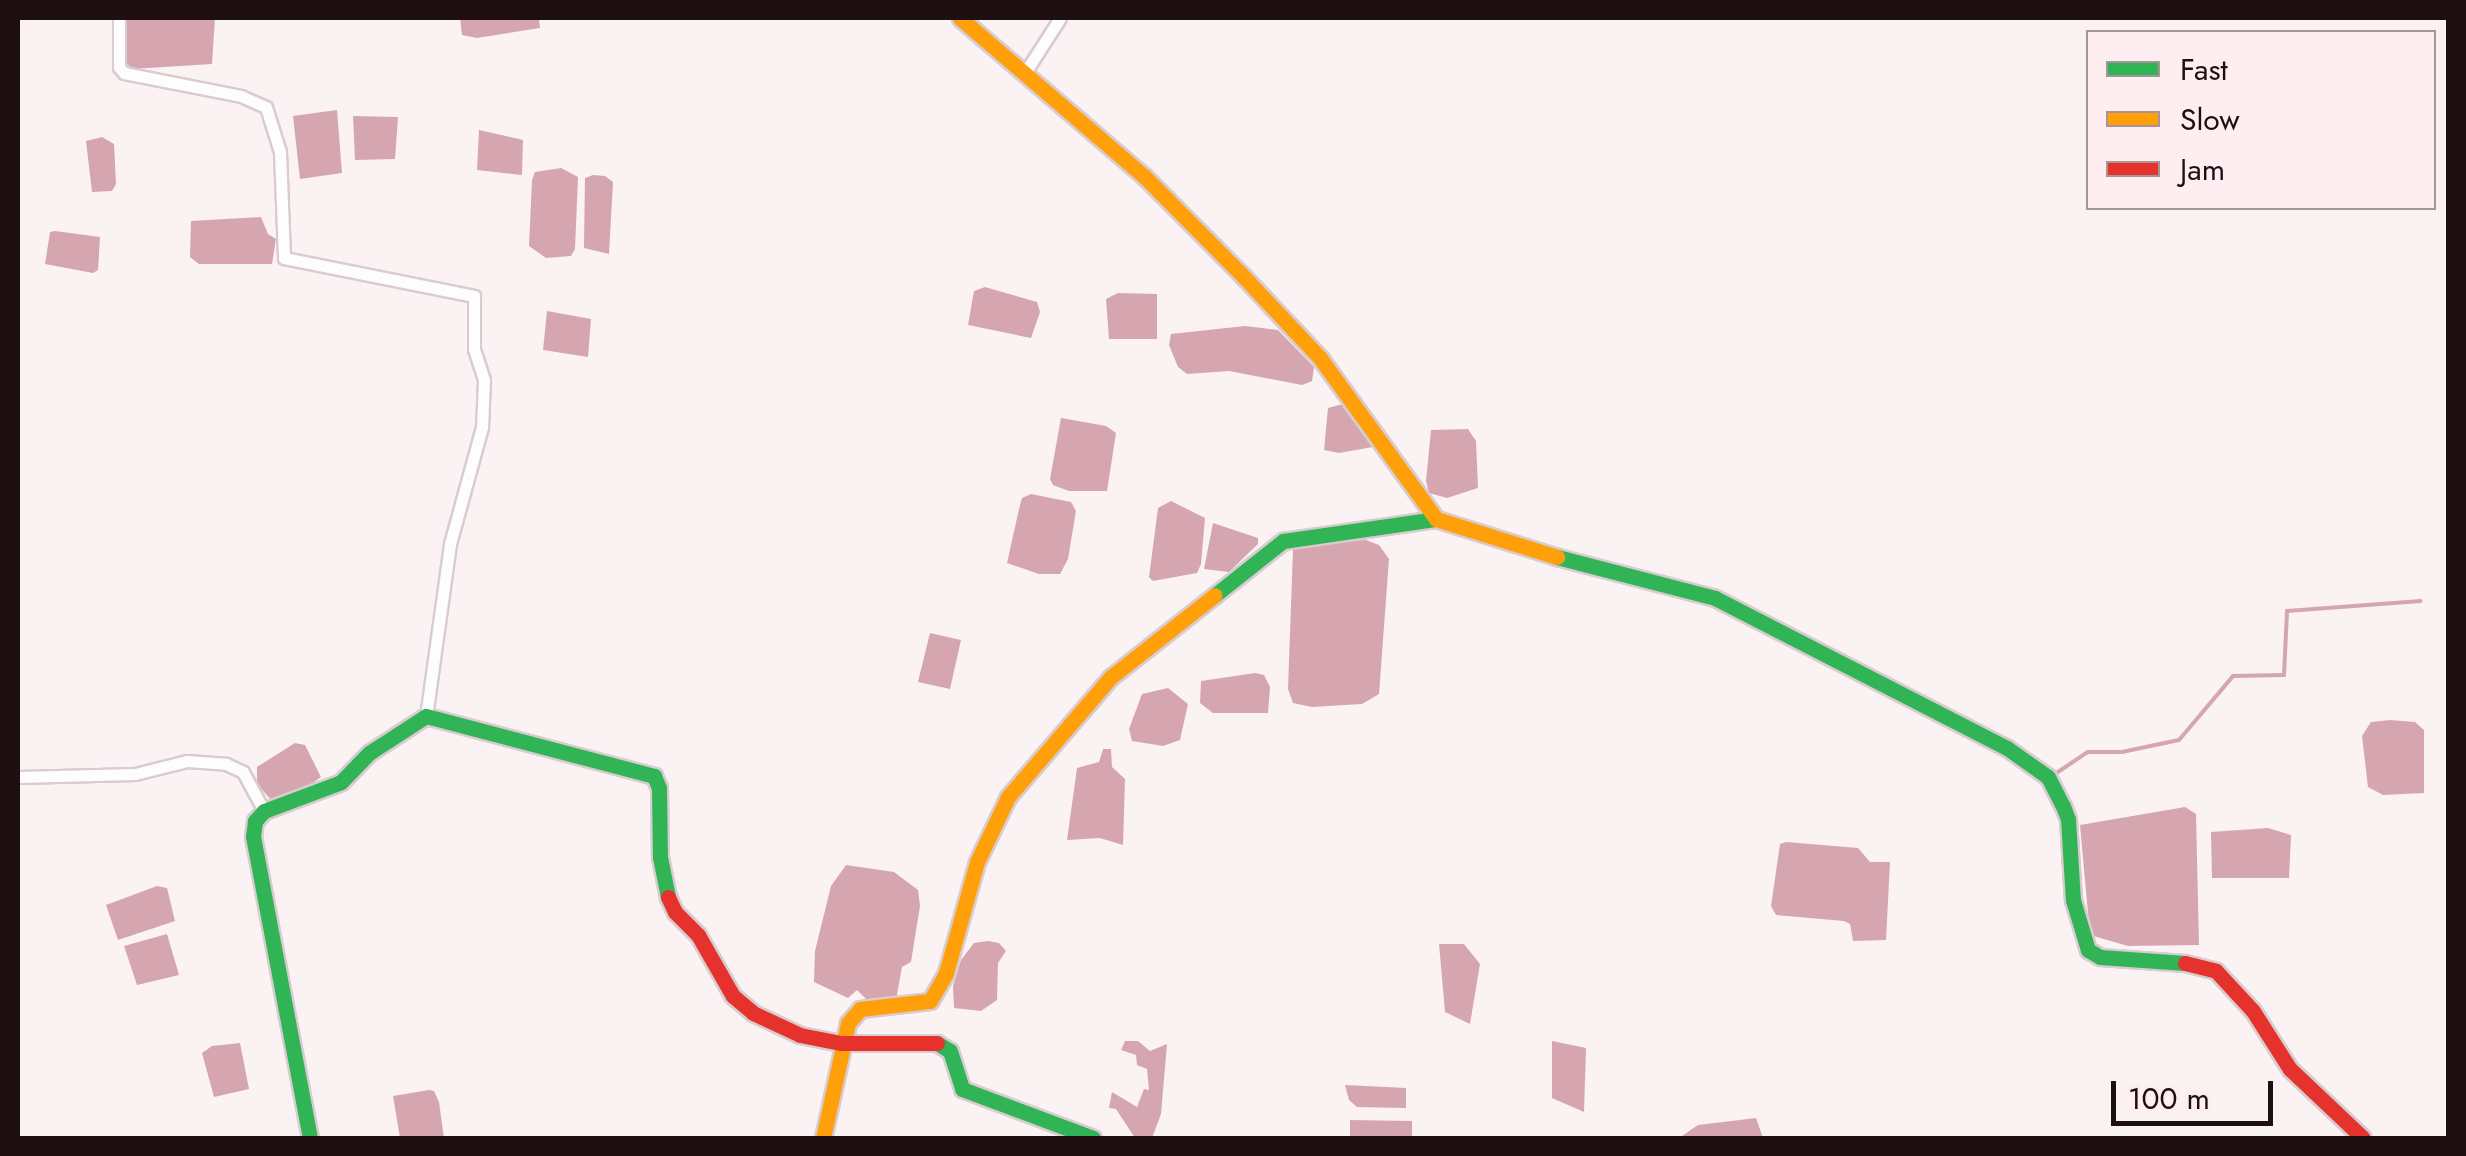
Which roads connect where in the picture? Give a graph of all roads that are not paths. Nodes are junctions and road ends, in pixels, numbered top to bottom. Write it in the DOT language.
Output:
graph roads {
  1 [pos="119,18"];
  2 [pos="960,18"];
  3 [pos="1060,18"];
  4 [pos="1026,71"];
  5 [pos="1436,519"];
  6 [pos="426,716"];
  7 [pos="18,777"];
  8 [pos="264,811"];
  9 [pos="841,1043"];
  10 [pos="310,1138"];
  11 [pos="823,1138"];
  12 [pos="1093,1138"];
  13 [pos="2363,1138"];
  1 -- 6 [label="street"];
  2 -- 4 [label="street"];
  3 -- 4 [label="street"];
  4 -- 5 [label="street"];
  5 -- 9 [label="street"];
  5 -- 13 [label="street"];
  6 -- 8 [label="street"];
  6 -- 9 [label="street"];
  7 -- 8 [label="street"];
  8 -- 10 [label="street"];
  9 -- 11 [label="street"];
  9 -- 12 [label="street"];
}
